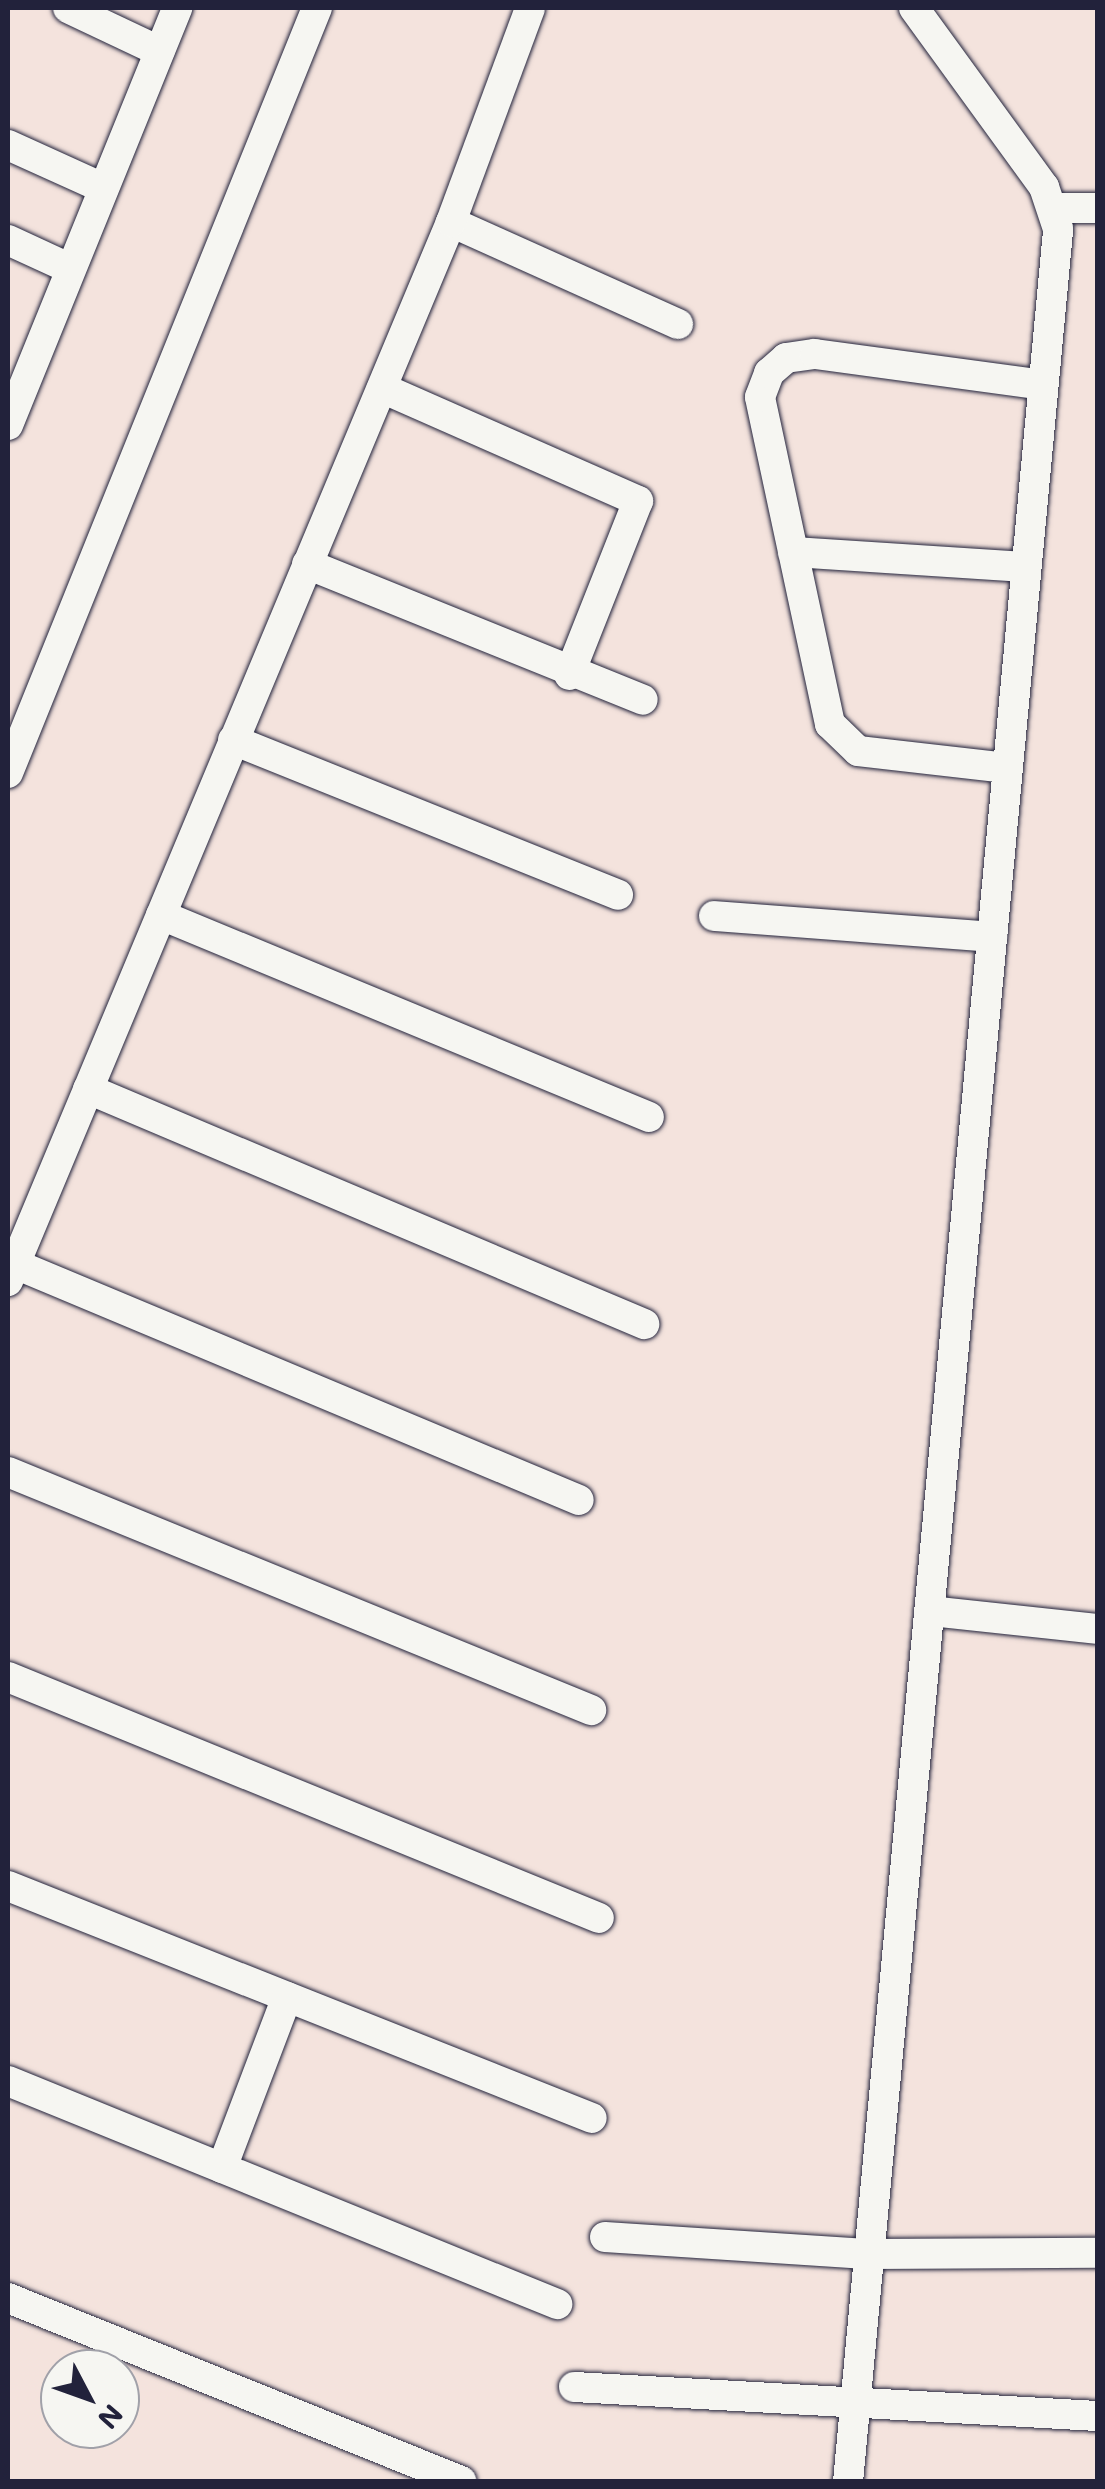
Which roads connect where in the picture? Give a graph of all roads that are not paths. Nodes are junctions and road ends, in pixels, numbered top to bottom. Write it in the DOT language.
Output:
graph roads {
  1 [pos="68,8"];
  2 [pos="177,8"];
  3 [pos="317,8"];
  4 [pos="530,8"];
  5 [pos="914,8"];
  6 [pos="159,50"];
  7 [pos="8,145"];
  8 [pos="103,188"];
  9 [pos="1054,208"];
  10 [pos="1098,208"];
  11 [pos="451,222"];
  12 [pos="8,240"];
  13 [pos="71,269"];
  14 [pos="678,324"];
  15 [pos="1043,385"];
  16 [pos="382,388"];
  17 [pos="8,425"];
  18 [pos="794,552"];
  19 [pos="307,564"];
  20 [pos="1026,567"];
  21 [pos="570,675"];
  22 [pos="642,700"];
  23 [pos="234,740"];
  24 [pos="1007,768"];
  25 [pos="8,772"];
  26 [pos="618,895"];
  27 [pos="161,915"];
  28 [pos="714,916"];
  29 [pos="992,937"];
  30 [pos="88,1089"];
  31 [pos="650,1117"];
  32 [pos="11,1273"];
  33 [pos="644,1324"];
  34 [pos="8,1472"];
  35 [pos="580,1500"];
  36 [pos="930,1611"];
  37 [pos="1098,1629"];
  38 [pos="8,1676"];
  39 [pos="591,1710"];
  40 [pos="8,1886"];
  41 [pos="598,1918"];
  42 [pos="287,1997"];
  43 [pos="8,2081"];
  44 [pos="592,2118"];
  45 [pos="222,2168"];
  46 [pos="605,2237"];
  47 [pos="1098,2253"];
  48 [pos="870,2254"];
  49 [pos="8,2298"];
  50 [pos="557,2304"];
  51 [pos="574,2387"];
  52 [pos="856,2402"];
  53 [pos="1098,2416"];
  54 [pos="462,2481"];
  55 [pos="848,2482"];
  1 -- 6 [label="street"];
  2 -- 6 [label="street"];
  3 -- 25 [label="street"];
  4 -- 11 [label="street"];
  5 -- 9 [label="street"];
  6 -- 8 [label="street"];
  7 -- 8 [label="street"];
  8 -- 13 [label="street"];
  9 -- 10 [label="street"];
  9 -- 15 [label="street"];
  11 -- 14 [label="street"];
  11 -- 16 [label="street"];
  12 -- 13 [label="street"];
  13 -- 17 [label="street"];
  15 -- 18 [label="street"];
  15 -- 20 [label="street"];
  16 -- 19 [label="street"];
  16 -- 21 [label="street"];
  18 -- 20 [label="street"];
  18 -- 24 [label="street"];
  19 -- 21 [label="street"];
  19 -- 23 [label="street"];
  20 -- 24 [label="street"];
  21 -- 22 [label="street"];
  23 -- 26 [label="street"];
  23 -- 27 [label="street"];
  24 -- 29 [label="street"];
  27 -- 30 [label="street"];
  27 -- 31 [label="street"];
  28 -- 29 [label="street"];
  29 -- 36 [label="street"];
  30 -- 32 [label="street"];
  30 -- 33 [label="street"];
  32 -- 35 [label="street"];
  34 -- 39 [label="street"];
  36 -- 37 [label="street"];
  36 -- 48 [label="street"];
  38 -- 41 [label="street"];
  40 -- 42 [label="street"];
  42 -- 44 [label="street"];
  42 -- 45 [label="street"];
  43 -- 45 [label="street"];
  45 -- 50 [label="street"];
  46 -- 48 [label="street"];
  47 -- 48 [label="street"];
  48 -- 52 [label="street"];
  49 -- 54 [label="street"];
  51 -- 52 [label="street"];
  52 -- 53 [label="street"];
  52 -- 55 [label="street"];
}
